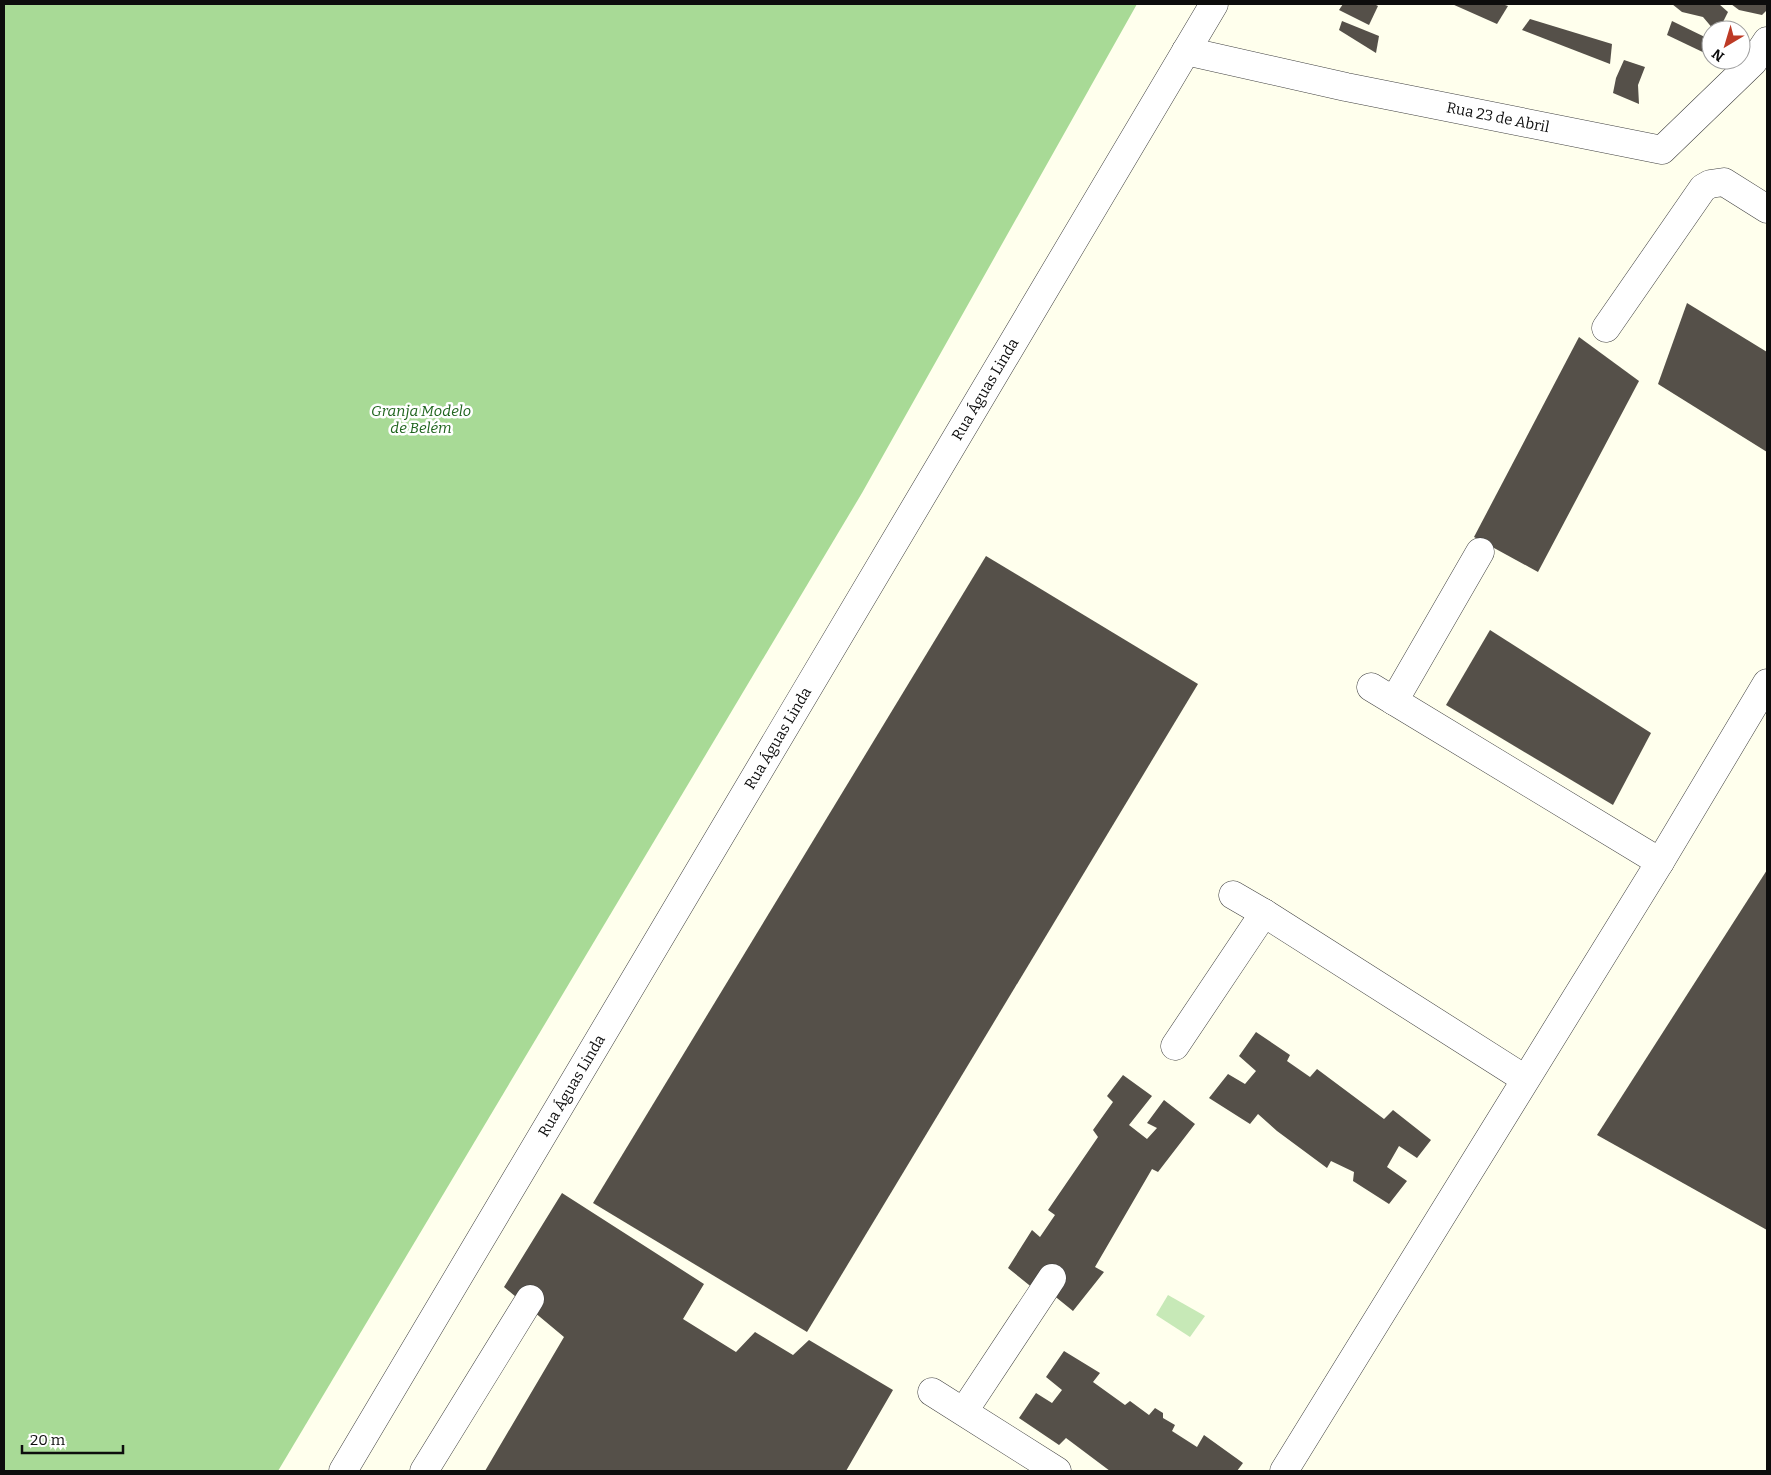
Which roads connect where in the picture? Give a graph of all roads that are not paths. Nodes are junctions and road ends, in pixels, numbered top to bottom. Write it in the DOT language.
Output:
graph roads {
  1 [pos="1214,4"];
  2 [pos="1767,41"];
  3 [pos="1186,51"];
  4 [pos="1767,209"];
  5 [pos="1606,328"];
  6 [pos="1480,552"];
  7 [pos="1767,683"];
  8 [pos="1371,687"];
  9 [pos="1394,701"];
  10 [pos="1660,862"];
  11 [pos="1233,895"];
  12 [pos="1264,913"];
  13 [pos="1175,1046"];
  14 [pos="1525,1079"];
  15 [pos="1052,1278"];
  16 [pos="530,1298"];
  17 [pos="932,1392"];
  18 [pos="964,1411"];
  19 [pos="343,1471"];
  20 [pos="424,1471"];
  21 [pos="1057,1471"];
  22 [pos="1284,1471"];
  1 -- 3 [label="street, Rua Águas Linda"];
  2 -- 3 [label="street, Rua 23 de Abril"];
  3 -- 19 [label="street, Rua Águas Linda"];
  4 -- 5 [label="street"];
  6 -- 9 [label="street"];
  7 -- 10 [label="street"];
  8 -- 9 [label="street"];
  9 -- 10 [label="street"];
  10 -- 14 [label="street"];
  11 -- 12 [label="street"];
  12 -- 13 [label="street"];
  12 -- 14 [label="street"];
  14 -- 22 [label="street"];
  15 -- 18 [label="street"];
  16 -- 20 [label="street"];
  17 -- 18 [label="street"];
  18 -- 21 [label="street"];
}
